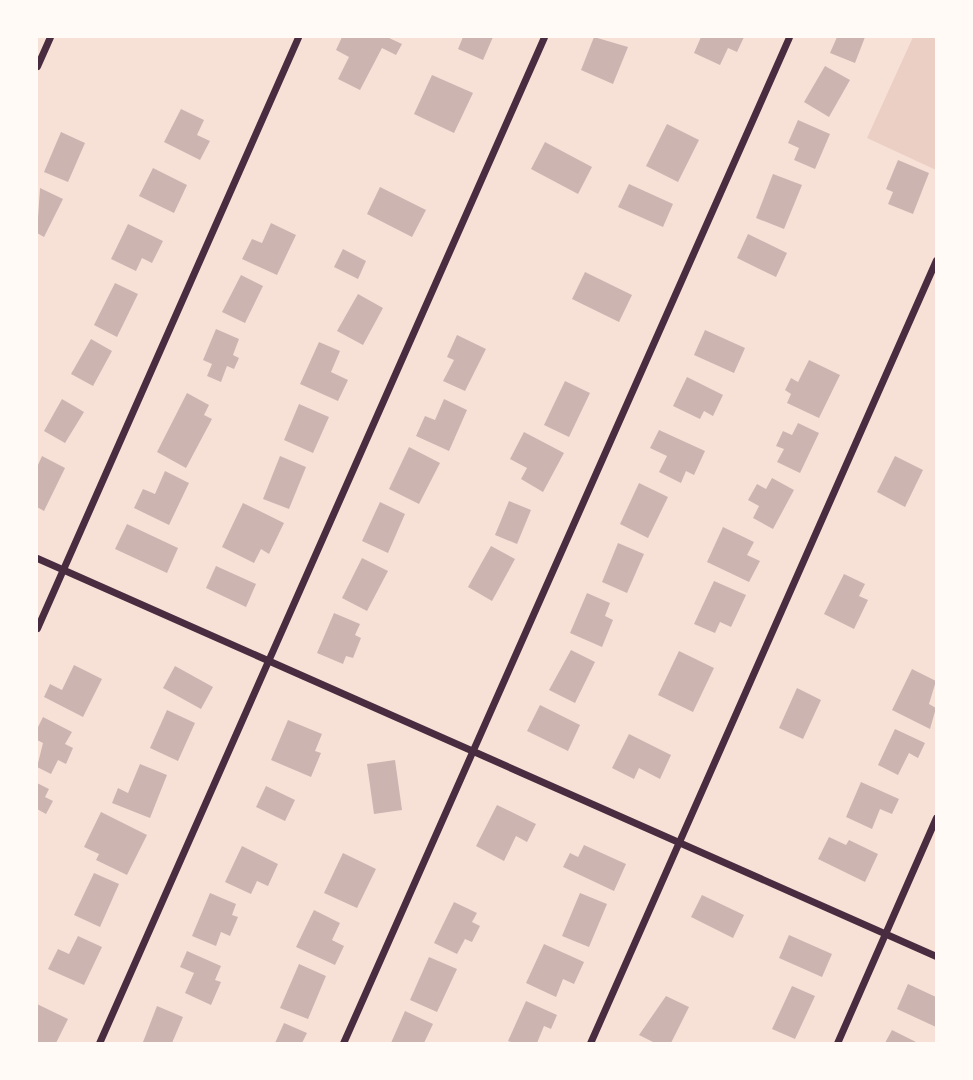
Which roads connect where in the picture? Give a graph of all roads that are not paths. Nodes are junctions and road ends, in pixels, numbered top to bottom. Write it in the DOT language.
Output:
graph roads {
  1 [pos="50,37"];
  2 [pos="298,37"];
  3 [pos="544,37"];
  4 [pos="789,37"];
  5 [pos="37,66"];
  6 [pos="936,260"];
  7 [pos="37,558"];
  8 [pos="63,569"];
  9 [pos="37,628"];
  10 [pos="268,660"];
  11 [pos="473,751"];
  12 [pos="936,818"];
  13 [pos="679,842"];
  14 [pos="885,934"];
  15 [pos="936,957"];
  16 [pos="99,1043"];
  17 [pos="343,1043"];
  18 [pos="590,1043"];
  19 [pos="837,1043"];
  1 -- 5 [label="street"];
  2 -- 8 [label="street"];
  3 -- 10 [label="street"];
  4 -- 11 [label="street"];
  6 -- 13 [label="street"];
  7 -- 8 [label="street"];
  8 -- 9 [label="street"];
  8 -- 10 [label="street"];
  10 -- 11 [label="street"];
  10 -- 16 [label="street"];
  11 -- 13 [label="street"];
  11 -- 17 [label="street"];
  12 -- 14 [label="street"];
  13 -- 14 [label="street"];
  13 -- 18 [label="street"];
  14 -- 15 [label="street"];
  14 -- 19 [label="street"];
}
